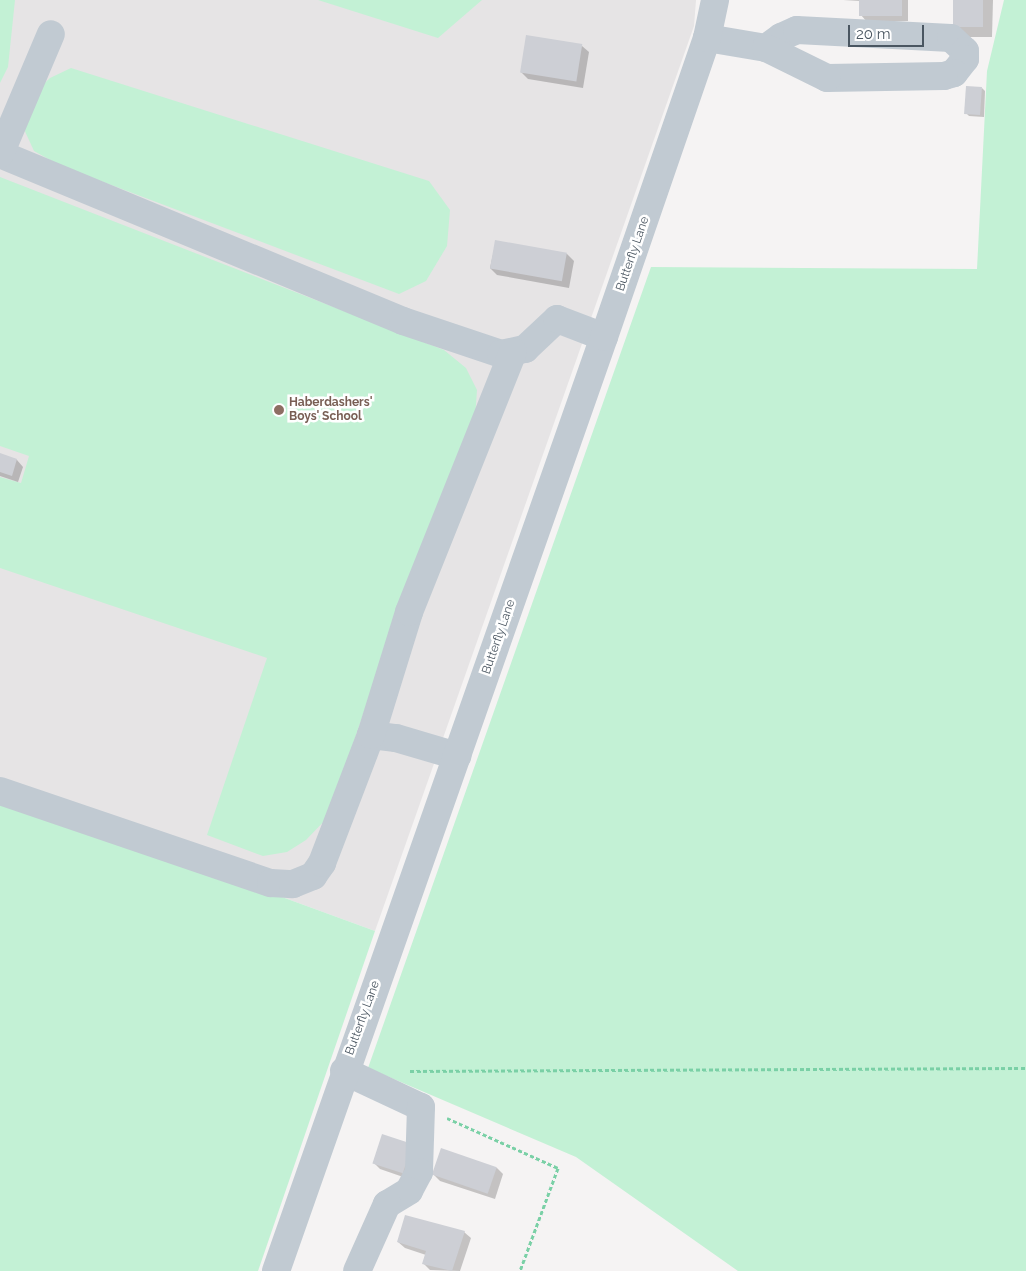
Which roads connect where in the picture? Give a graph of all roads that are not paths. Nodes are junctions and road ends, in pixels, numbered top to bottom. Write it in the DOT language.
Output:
graph roads {
  1 [pos="715,0"];
  2 [pos="51,34"];
  3 [pos="876,34"];
  4 [pos="707,38"];
  5 [pos="766,48"];
  6 [pos="873,77"];
  7 [pos="0,154"];
  8 [pos="604,337"];
  9 [pos="513,352"];
  10 [pos="371,735"];
  11 [pos="457,756"];
  12 [pos="0,791"];
  13 [pos="344,1071"];
  14 [pos="276,1271"];
  15 [pos="357,1271"];
  1 -- 4 [label="street, Butterfly Lane"];
  2 -- 7 [label="street"];
  3 -- 5 [label="street"];
  3 -- 6 [label="street"];
  3 -- 6 [label="street"];
  4 -- 5 [label="street"];
  4 -- 8 [label="street, Butterfly Lane"];
  5 -- 6 [label="street"];
  7 -- 9 [label="street"];
  8 -- 9 [label="street"];
  8 -- 11 [label="street, Butterfly Lane"];
  9 -- 10 [label="street"];
  10 -- 11 [label="street"];
  10 -- 12 [label="street"];
  11 -- 13 [label="street, Butterfly Lane"];
  13 -- 14 [label="street, Butterfly Lane"];
  13 -- 15 [label="street"];
}
